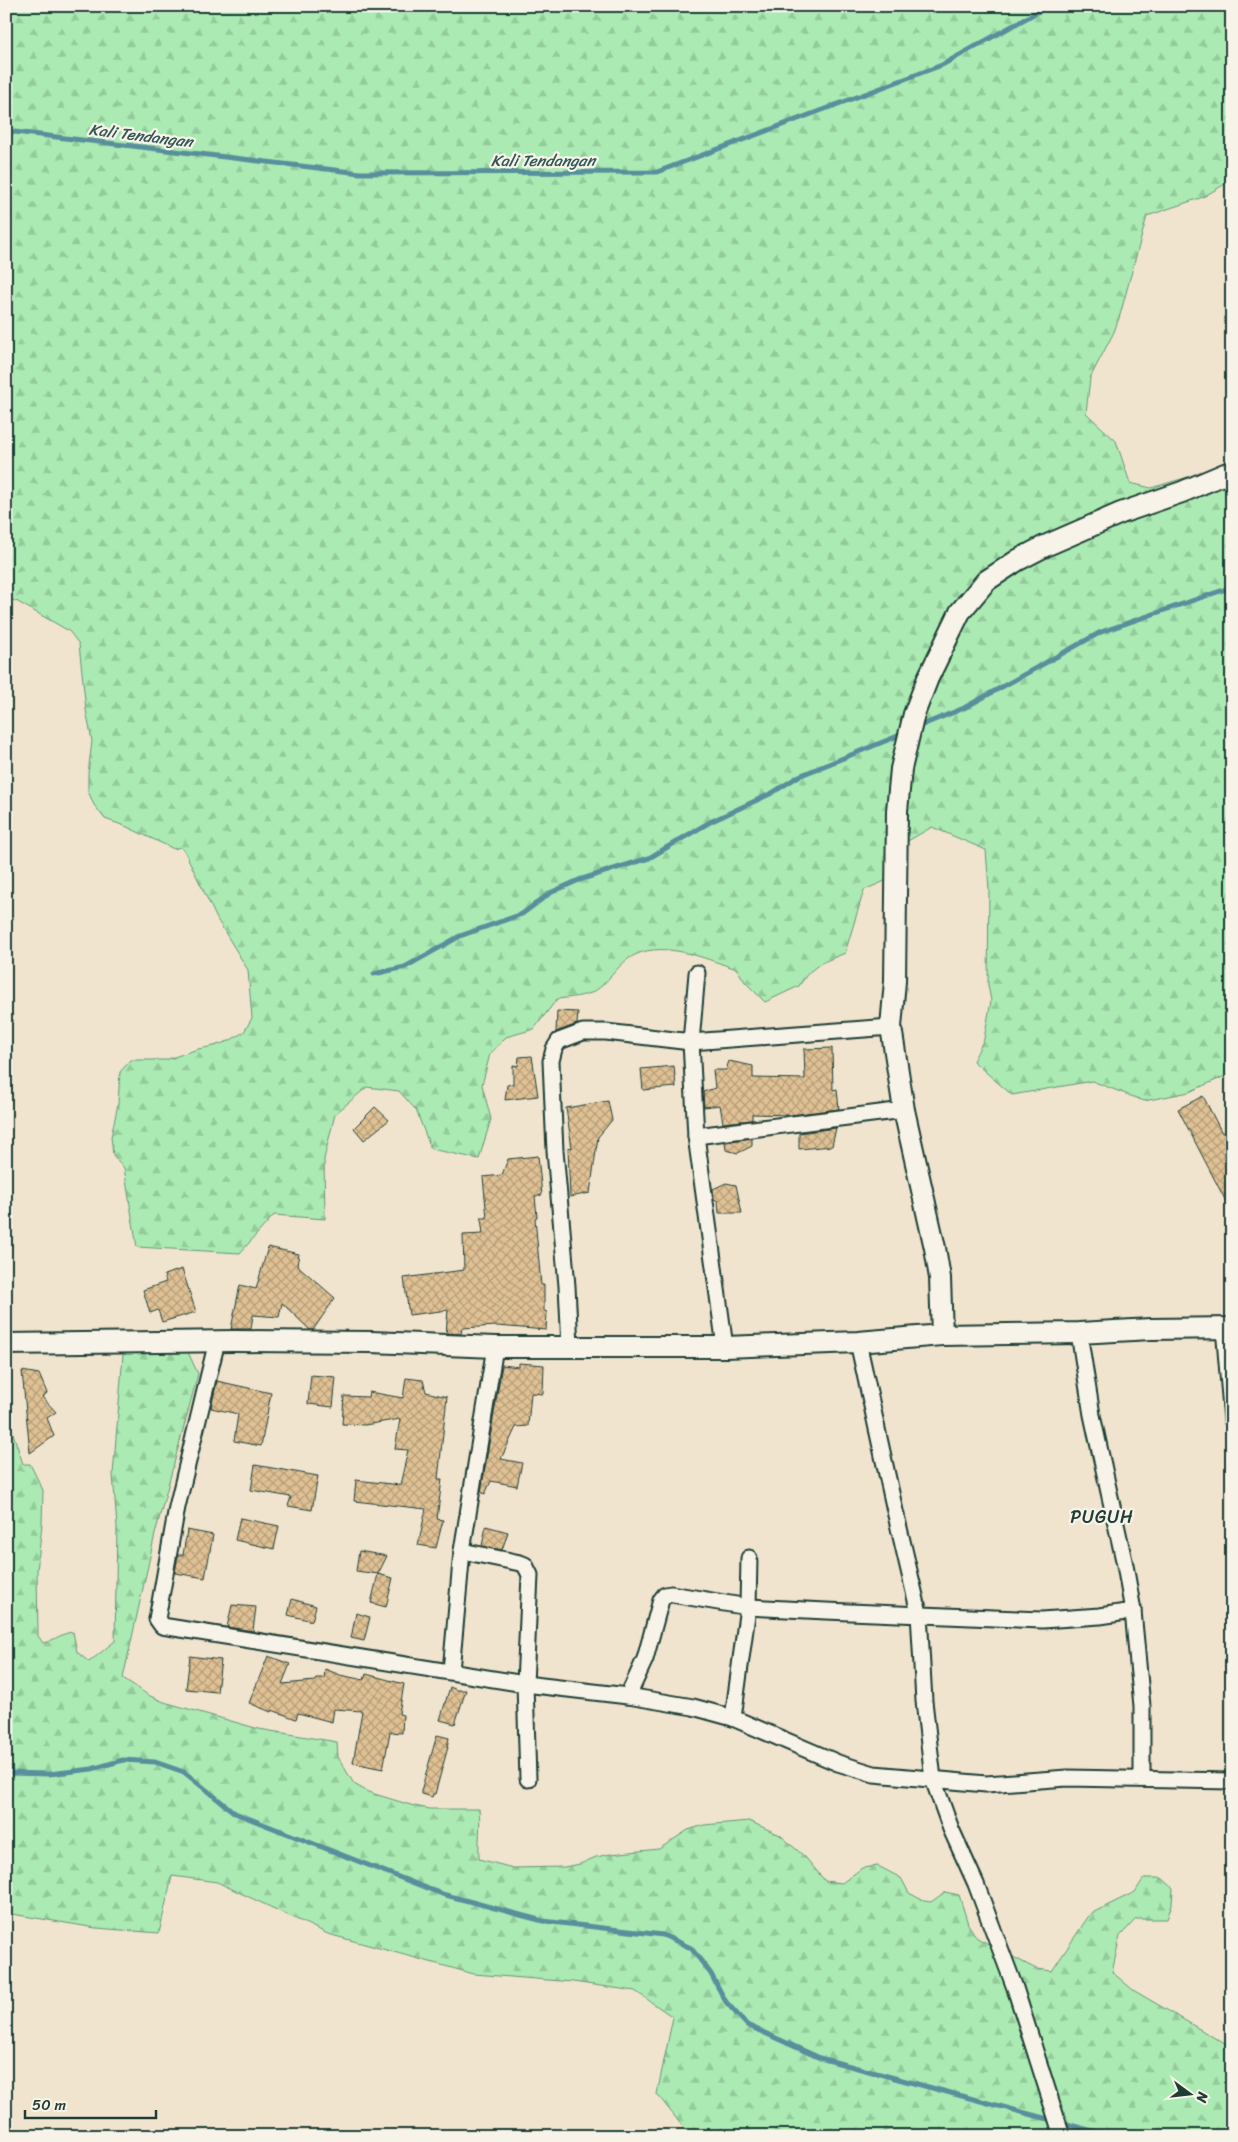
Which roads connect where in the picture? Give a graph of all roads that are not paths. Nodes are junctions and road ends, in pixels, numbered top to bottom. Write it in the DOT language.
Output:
graph roads {
  1 [pos="1232,471"];
  2 [pos="696,973"];
  3 [pos="892,1027"];
  4 [pos="691,1042"];
  5 [pos="904,1110"];
  6 [pos="696,1136"];
  7 [pos="1228,1328"];
  8 [pos="942,1334"];
  9 [pos="1079,1334"];
  10 [pos="217,1341"];
  11 [pos="858,1342"];
  12 [pos="6,1344"];
  13 [pos="495,1347"];
  14 [pos="570,1347"];
  15 [pos="724,1347"];
  16 [pos="1232,1420"];
  17 [pos="462,1551"];
  18 [pos="749,1558"];
  19 [pos="748,1607"];
  20 [pos="1133,1611"];
  21 [pos="919,1614"];
  22 [pos="451,1671"];
  23 [pos="525,1684"];
  24 [pos="628,1696"];
  25 [pos="733,1718"];
  26 [pos="528,1779"];
  27 [pos="933,1779"];
  28 [pos="1142,1779"];
  29 [pos="1232,1782"];
  30 [pos="1062,2136"];
  1 -- 3 [label="street"];
  2 -- 4 [label="street"];
  3 -- 4 [label="street"];
  3 -- 5 [label="street"];
  4 -- 6 [label="street"];
  4 -- 14 [label="street"];
  5 -- 6 [label="street"];
  5 -- 8 [label="street"];
  6 -- 15 [label="street"];
  7 -- 9 [label="street"];
  7 -- 16 [label="street"];
  8 -- 9 [label="street"];
  8 -- 11 [label="street"];
  9 -- 20 [label="street"];
  10 -- 12 [label="street"];
  10 -- 13 [label="street"];
  10 -- 22 [label="street"];
  11 -- 15 [label="street"];
  11 -- 21 [label="street"];
  13 -- 14 [label="street"];
  13 -- 17 [label="street"];
  14 -- 15 [label="street"];
  17 -- 22 [label="street"];
  17 -- 23 [label="street"];
  18 -- 19 [label="street"];
  19 -- 21 [label="street"];
  19 -- 24 [label="street"];
  19 -- 25 [label="street"];
  20 -- 21 [label="street"];
  20 -- 28 [label="street"];
  21 -- 27 [label="street"];
  22 -- 23 [label="street"];
  23 -- 24 [label="street"];
  23 -- 26 [label="street"];
  24 -- 25 [label="street"];
  25 -- 27 [label="street"];
  27 -- 28 [label="street"];
  27 -- 30 [label="street"];
  28 -- 29 [label="street"];
}
